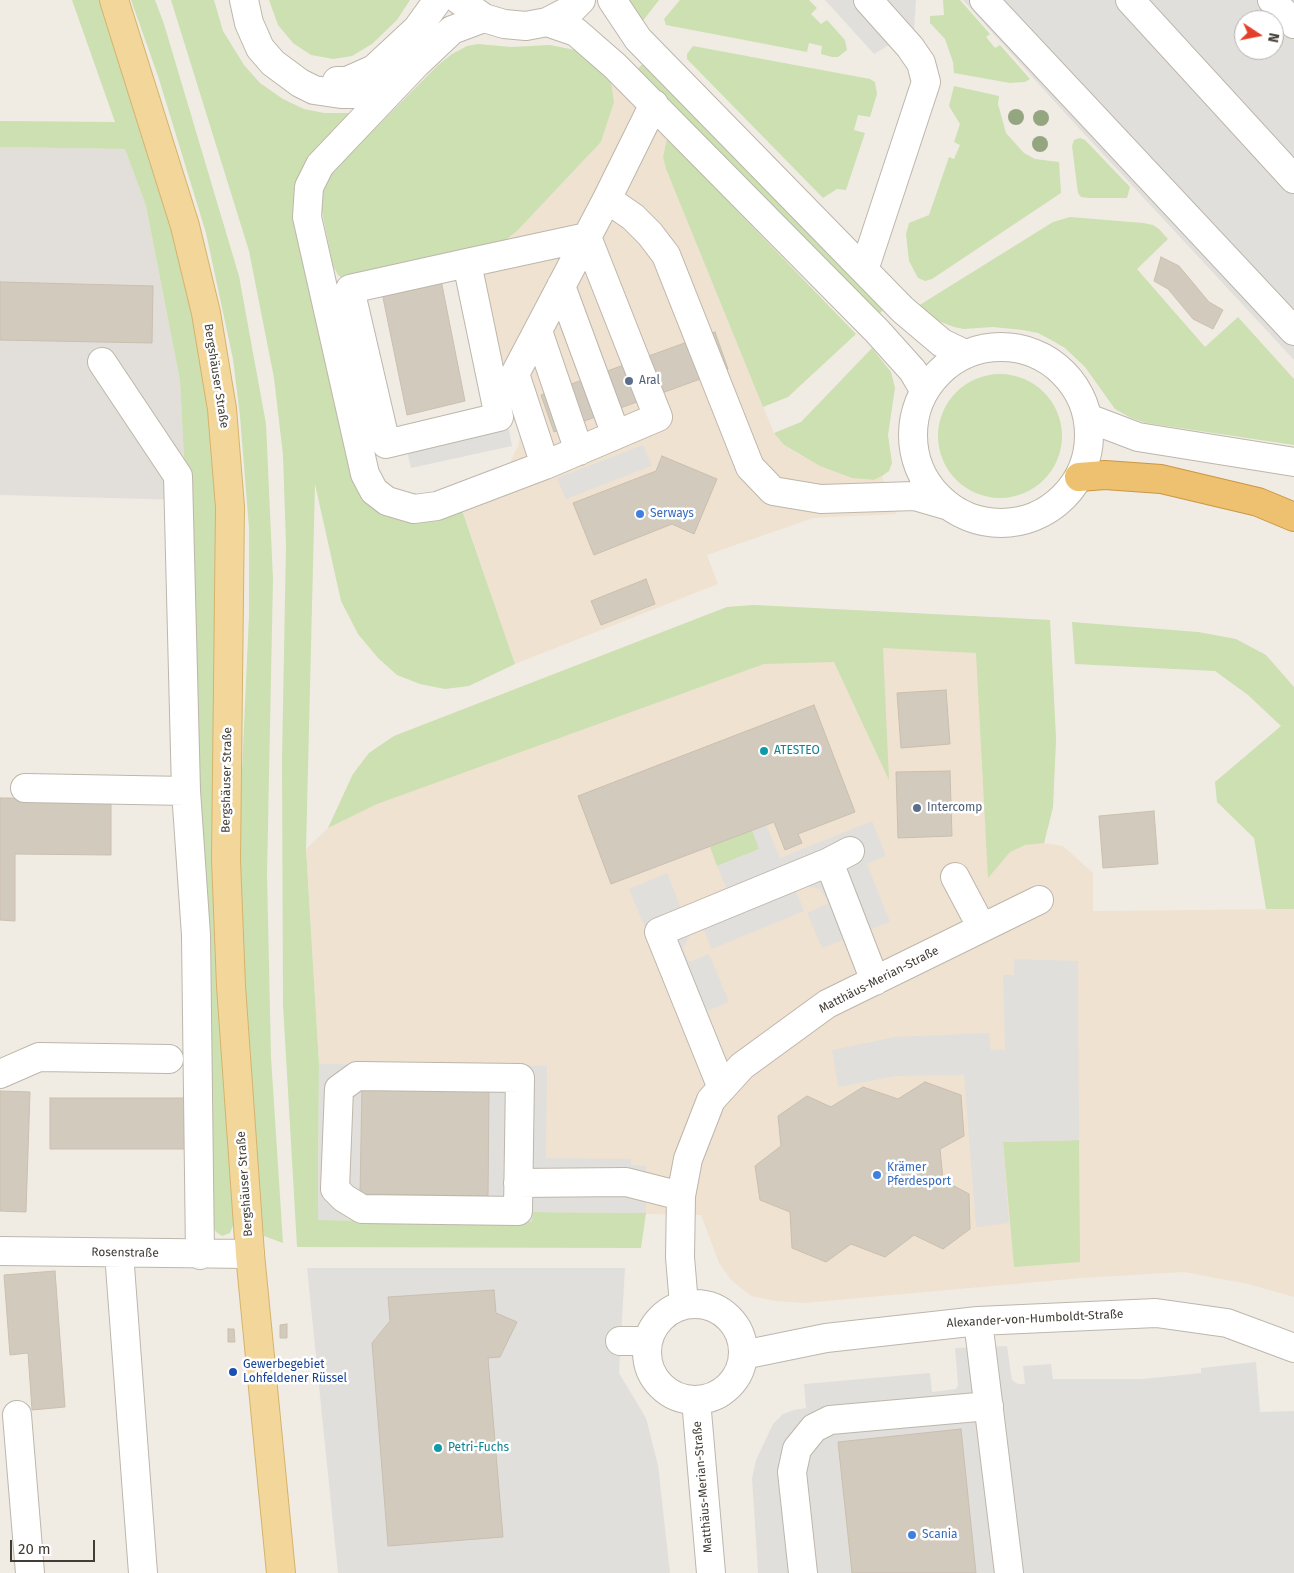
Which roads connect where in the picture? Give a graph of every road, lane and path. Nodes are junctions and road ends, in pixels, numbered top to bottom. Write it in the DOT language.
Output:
graph roads {
  1 [pos="114,0"];
  2 [pos="244,0"];
  3 [pos="438,0"];
  4 [pos="459,0"];
  5 [pos="580,0"];
  6 [pos="612,0"];
  7 [pos="868,0"];
  8 [pos="984,0"];
  9 [pos="1130,0"];
  10 [pos="1272,0"];
  11 [pos="484,18"];
  12 [pos="547,22"];
  13 [pos="1294,24"];
  14 [pos="273,63"];
  15 [pos="396,85"];
  16 [pos="654,104"];
  17 [pos="1294,179"];
  18 [pos="607,199"];
  19 [pos="587,237"];
  20 [pos="467,264"];
  21 [pos="864,270"];
  22 [pos="561,286"];
  23 [pos="538,331"];
  24 [pos="1294,331"];
  25 [pos="965,354"];
  26 [pos="102,362"];
  27 [pos="924,390"];
  28 [pos="1088,418"];
  29 [pos="616,435"];
  30 [pos="579,451"];
  31 [pos="1294,462"];
  32 [pos="545,465"];
  33 [pos="1079,477"];
  34 [pos="946,505"];
  35 [pos="1294,517"];
  36 [pos="25,788"];
  37 [pos="186,791"];
  38 [pos="955,877"];
  39 [pos="1039,900"];
  40 [pos="982,928"];
  41 [pos="875,981"];
  42 [pos="169,1059"];
  43 [pos="0,1074"];
  44 [pos="722,1088"];
  45 [pos="518,1183"];
  46 [pos="681,1196"];
  47 [pos="0,1251"];
  48 [pos="119,1253"];
  49 [pos="200,1254"];
  50 [pos="250,1254"];
  51 [pos="684,1305"];
  52 [pos="978,1320"];
  53 [pos="620,1341"];
  54 [pos="648,1341"];
  55 [pos="1294,1348"];
  56 [pos="743,1355"];
  57 [pos="696,1400"];
  58 [pos="989,1406"];
  59 [pos="17,1415"];
  60 [pos="30,1573"];
  61 [pos="143,1573"];
  62 [pos="281,1573"];
  63 [pos="711,1573"];
  64 [pos="803,1573"];
  65 [pos="1009,1573"];
  1 -- 50 [label="main road, Bergshäuser Straße"];
  2 -- 14 [label="street"];
  3 -- 14 [label="street"];
  4 -- 11 [label="street"];
  5 -- 12 [label="street"];
  6 -- 21 [label="street"];
  7 -- 21 [label="street"];
  8 -- 24 [label="street"];
  9 -- 17 [label="street"];
  10 -- 13 [label="street"];
  11 -- 12 [label="street"];
  11 -- 15 [label="street"];
  12 -- 16 [label="street"];
  14 -- 15 [label="street"];
  15 -- 32 [label="street"];
  16 -- 18 [label="street"];
  16 -- 27 [label="street"];
  18 -- 19 [label="street"];
  18 -- 34 [label="street"];
  19 -- 20 [label="street"];
  19 -- 22 [label="street"];
  19 -- 29 [label="street"];
  20 -- 20 [label="street"];
  21 -- 25 [label="street"];
  22 -- 23 [label="street"];
  22 -- 29 [label="street"];
  23 -- 30 [label="street"];
  23 -- 32 [label="street"];
  25 -- 27 [label="street"];
  25 -- 28 [label="street"];
  26 -- 37 [label="street"];
  27 -- 34 [label="street"];
  28 -- 31 [label="street"];
  28 -- 33 [label="street"];
  29 -- 30 [label="street"];
  30 -- 32 [label="street"];
  33 -- 34 [label="street"];
  33 -- 35 [label="highway"];
  36 -- 37 [label="street"];
  37 -- 49 [label="street"];
  38 -- 40 [label="street"];
  39 -- 40 [label="street, Matthäus-Merian-Straße"];
  40 -- 41 [label="street, Matthäus-Merian-Straße"];
  41 -- 44 [label="street, Matthäus-Merian-Straße"];
  41 -- 44 [label="street"];
  42 -- 43 [label="street"];
  44 -- 46 [label="street, Matthäus-Merian-Straße"];
  45 -- 45 [label="street"];
  45 -- 46 [label="street"];
  46 -- 51 [label="street, Matthäus-Merian-Straße"];
  47 -- 48 [label="street, Rosenstraße"];
  48 -- 49 [label="street, Rosenstraße"];
  48 -- 61 [label="street"];
  49 -- 50 [label="street, Rosenstraße"];
  50 -- 62 [label="main road, Bergshäuser Straße"];
  51 -- 54 [label="street"];
  51 -- 56 [label="street"];
  52 -- 55 [label="street, Alexander-von-Humboldt-Straße"];
  52 -- 56 [label="street, Alexander-von-Humboldt-Straße"];
  52 -- 58 [label="street"];
  53 -- 54 [label="street"];
  54 -- 57 [label="street"];
  56 -- 57 [label="street"];
  57 -- 63 [label="street, Matthäus-Merian-Straße"];
  58 -- 64 [label="street"];
  58 -- 65 [label="street"];
  59 -- 60 [label="street"];
}
